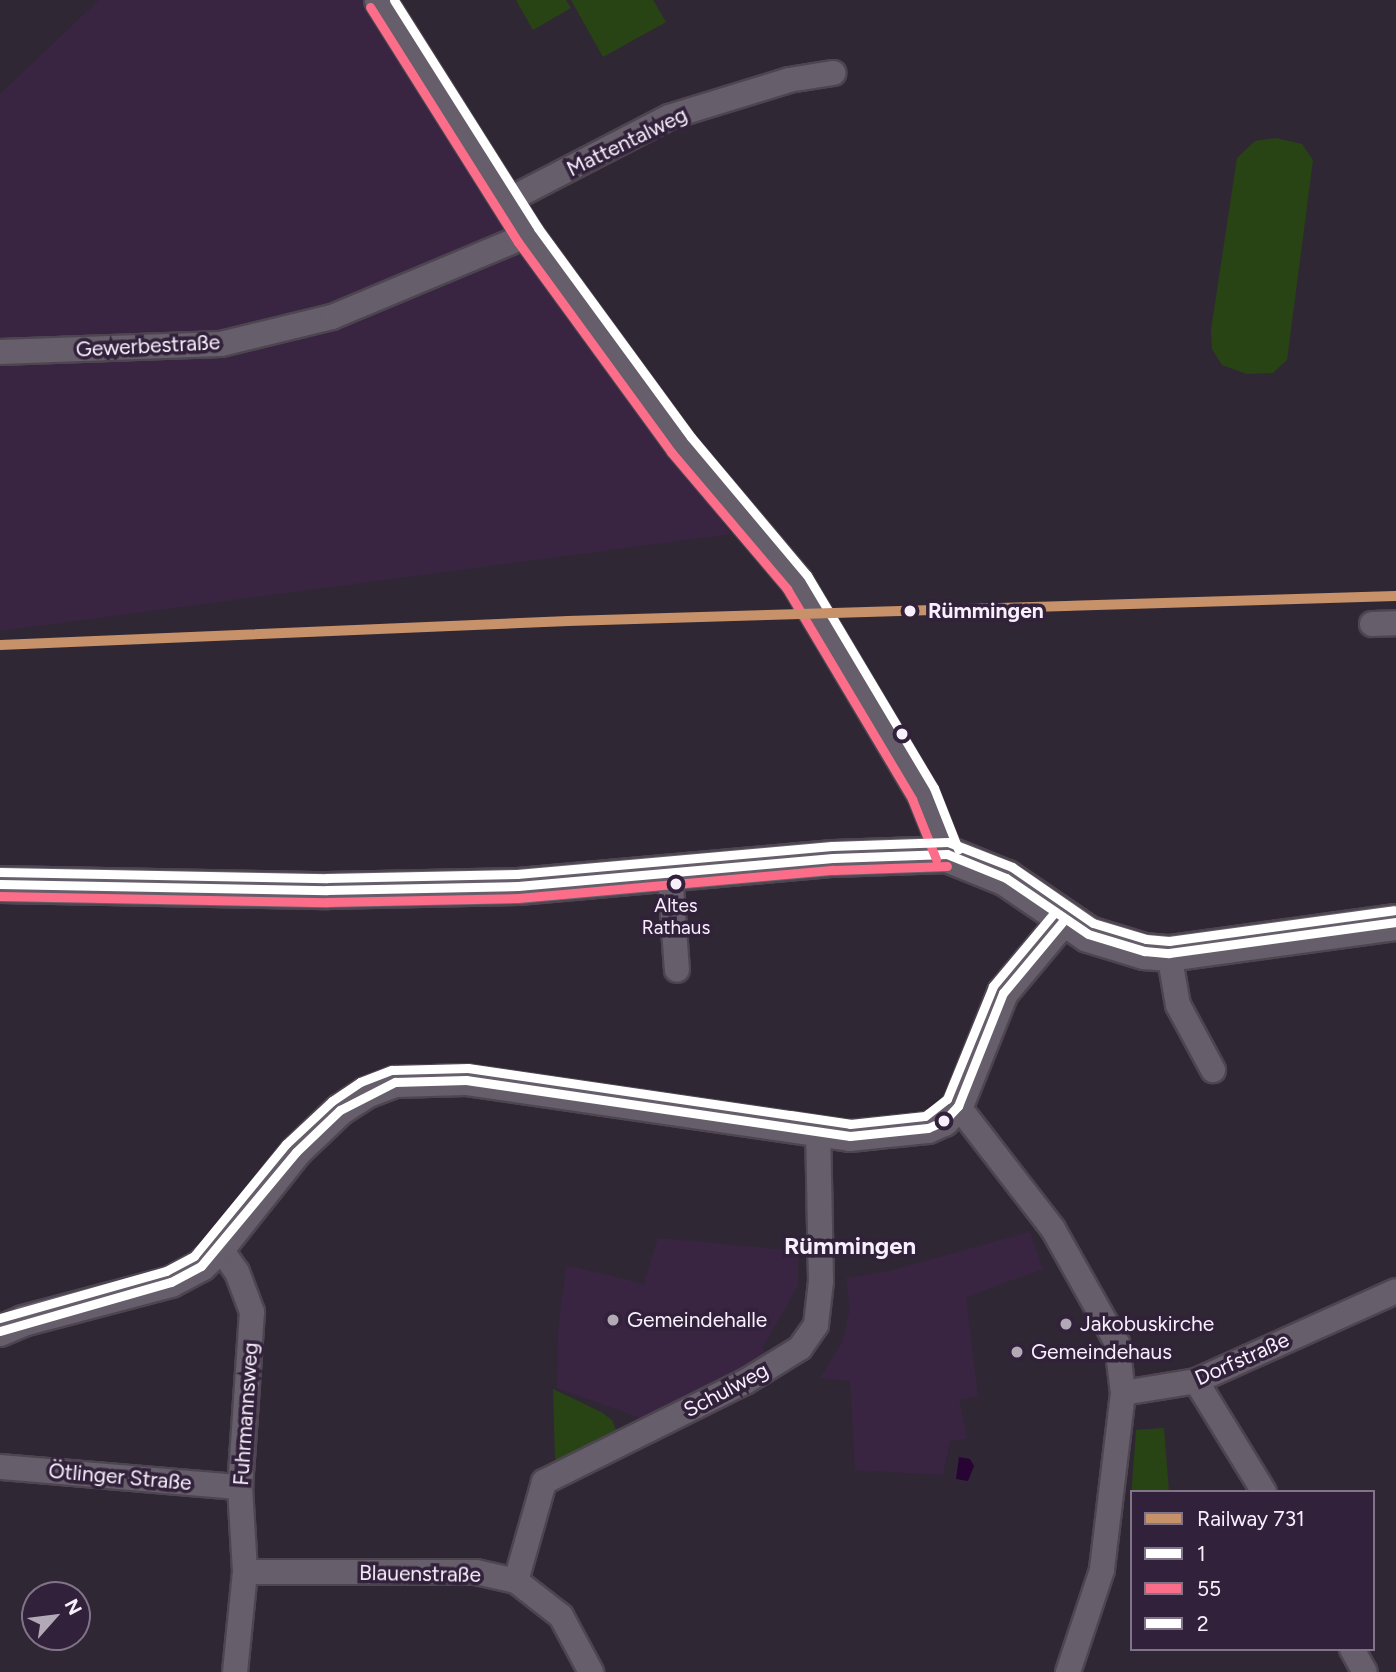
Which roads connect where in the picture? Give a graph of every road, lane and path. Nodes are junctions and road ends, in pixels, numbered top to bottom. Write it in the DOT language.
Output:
graph roads {
  1 [pos="380,0"];
  2 [pos="833,73"];
  3 [pos="507,201"];
  4 [pos="528,235"];
  5 [pos="0,352"];
  6 [pos="947,854"];
  7 [pos="670,873"];
  8 [pos="0,884"];
  9 [pos="1063,920"];
  10 [pos="1396,922"];
  11 [pos="1169,953"];
  12 [pos="677,970"];
  13 [pos="1213,1070"];
  14 [pos="957,1106"];
  15 [pos="818,1131"];
  16 [pos="220,1248"];
  17 [pos="1396,1291"];
  18 [pos="0,1331"];
  19 [pos="1196,1381"];
  20 [pos="1123,1393"];
  21 [pos="0,1467"];
  22 [pos="240,1486"];
  23 [pos="1263,1490"];
  24 [pos="245,1572"];
  25 [pos="516,1581"];
  26 [pos="1353,1651"];
  27 [pos="234,1672"];
  28 [pos="591,1672"];
  29 [pos="1068,1672"];
  30 [pos="1365,1672"];
  1 -- 3 [label="street"];
  2 -- 3 [label="street, Mattentalweg"];
  3 -- 4 [label="street"];
  4 -- 5 [label="street, Gewerbestraße"];
  4 -- 6 [label="street"];
  6 -- 7 [label="main road"];
  6 -- 9 [label="main road"];
  7 -- 8 [label="main road"];
  7 -- 12 [label="street"];
  9 -- 11 [label="main road"];
  9 -- 14 [label="street"];
  10 -- 11 [label="main road"];
  11 -- 13 [label="street"];
  14 -- 15 [label="street"];
  14 -- 20 [label="street"];
  15 -- 16 [label="street"];
  15 -- 25 [label="street, Schulweg"];
  16 -- 18 [label="street"];
  16 -- 22 [label="street, Fuhrmannsweg"];
  17 -- 19 [label="street, Dorfstraße"];
  19 -- 20 [label="street, Dorfstraße"];
  19 -- 23 [label="street"];
  20 -- 29 [label="street"];
  21 -- 22 [label="street, Ötlinger Straße"];
  22 -- 24 [label="street, Fuhrmannsweg"];
  24 -- 25 [label="street, Blauenstraße"];
  24 -- 27 [label="street, Fuhrmannsweg"];
  25 -- 28 [label="street, Blauenstraße"];
  26 -- 30 [label="street"];
}
